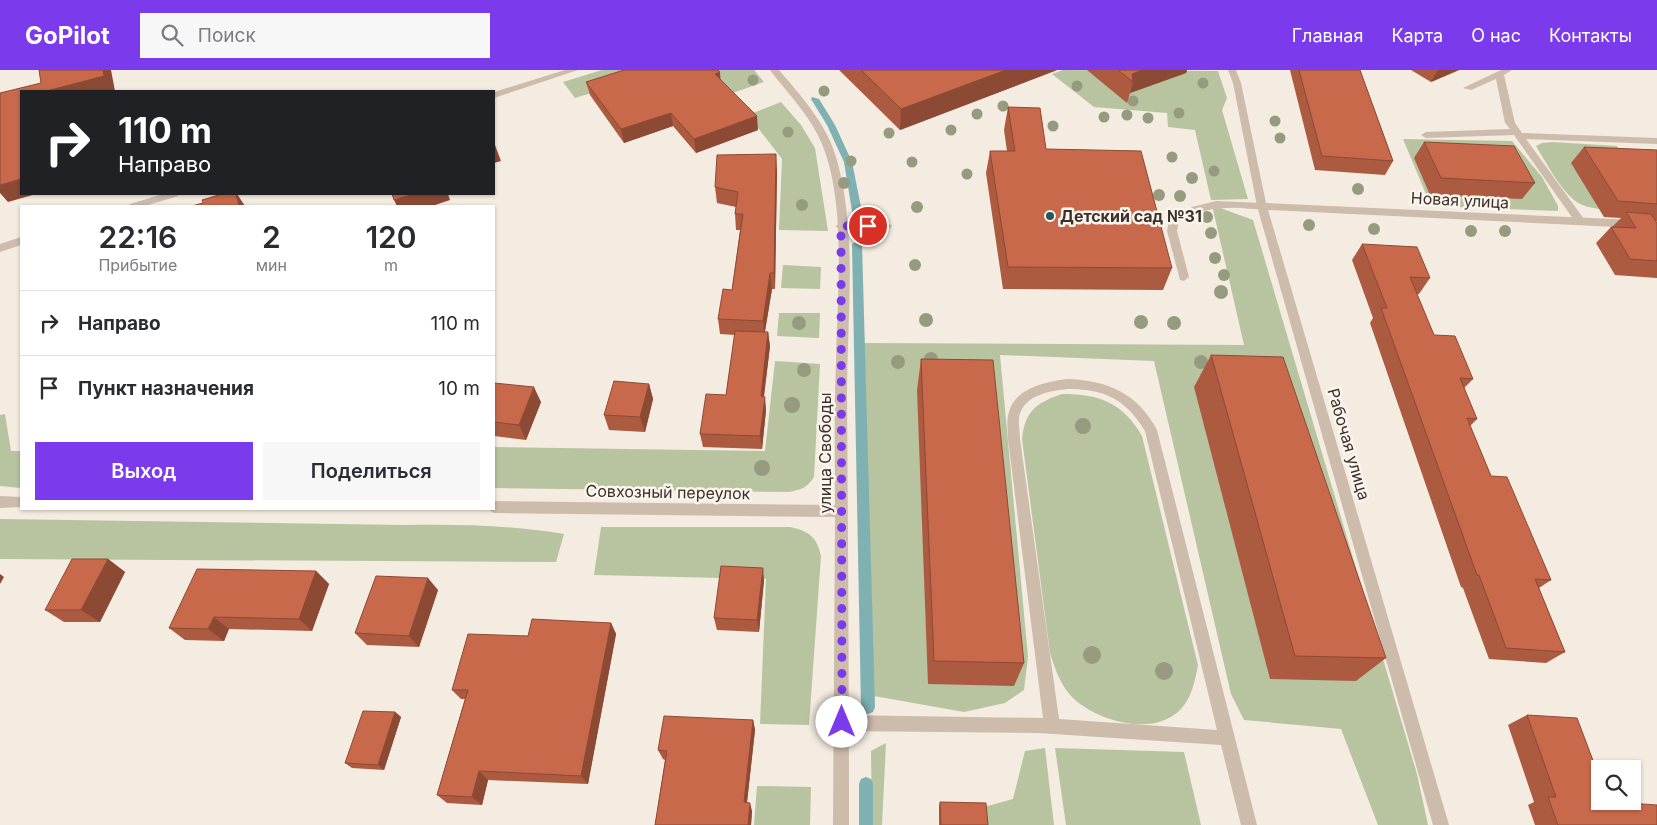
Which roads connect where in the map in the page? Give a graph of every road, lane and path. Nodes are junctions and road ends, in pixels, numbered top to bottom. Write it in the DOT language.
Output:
graph roads {
  1 [pos="574,70"];
  2 [pos="774,70"];
  3 [pos="1232,70"];
  4 [pos="1503,72"];
  5 [pos="1468,88"];
  6 [pos="495,95"];
  7 [pos="1518,134"];
  8 [pos="1426,135"];
  9 [pos="1657,141"];
  10 [pos="171,195"];
  11 [pos="137,205"];
  12 [pos="1262,206"];
  13 [pos="1580,221"];
  14 [pos="1640,224"];
  15 [pos="1657,224"];
  16 [pos="841,226"];
  17 [pos="887,226"];
  18 [pos="1648,238"];
  19 [pos="20,241"];
  20 [pos="0,248"];
  21 [pos="1184,277"];
  22 [pos="0,502"];
  23 [pos="20,502"];
  24 [pos="495,507"];
  25 [pos="841,511"];
  26 [pos="842,722"];
  27 [pos="1052,726"];
  28 [pos="1227,738"];
  29 [pos="841,825"];
  30 [pos="1249,825"];
  31 [pos="1441,825"];
  1 -- 6 [label="street"];
  2 -- 16 [label="street, улица Свободы"];
  3 -- 12 [label="street, Рабочая улица"];
  4 -- 5 [label="street"];
  4 -- 7 [label="street"];
  7 -- 8 [label="street"];
  7 -- 9 [label="street"];
  7 -- 13 [label="street"];
  10 -- 11 [label="street"];
  12 -- 13 [label="street, Новая улица"];
  12 -- 21 [label="street, Новая улица"];
  12 -- 31 [label="street, Рабочая улица"];
  13 -- 14 [label="street, Новая улица"];
  14 -- 15 [label="street, Новая улица"];
  14 -- 18 [label="street"];
  16 -- 17 [label="street"];
  16 -- 25 [label="street, улица Свободы"];
  19 -- 20 [label="street"];
  22 -- 23 [label="street"];
  24 -- 25 [label="street, Совхозный переулок"];
  25 -- 26 [label="street, улица Свободы"];
  26 -- 27 [label="street"];
  26 -- 29 [label="street, улица Свободы"];
  27 -- 28 [label="street"];
  27 -- 28 [label="street"];
  28 -- 30 [label="street"];
}
